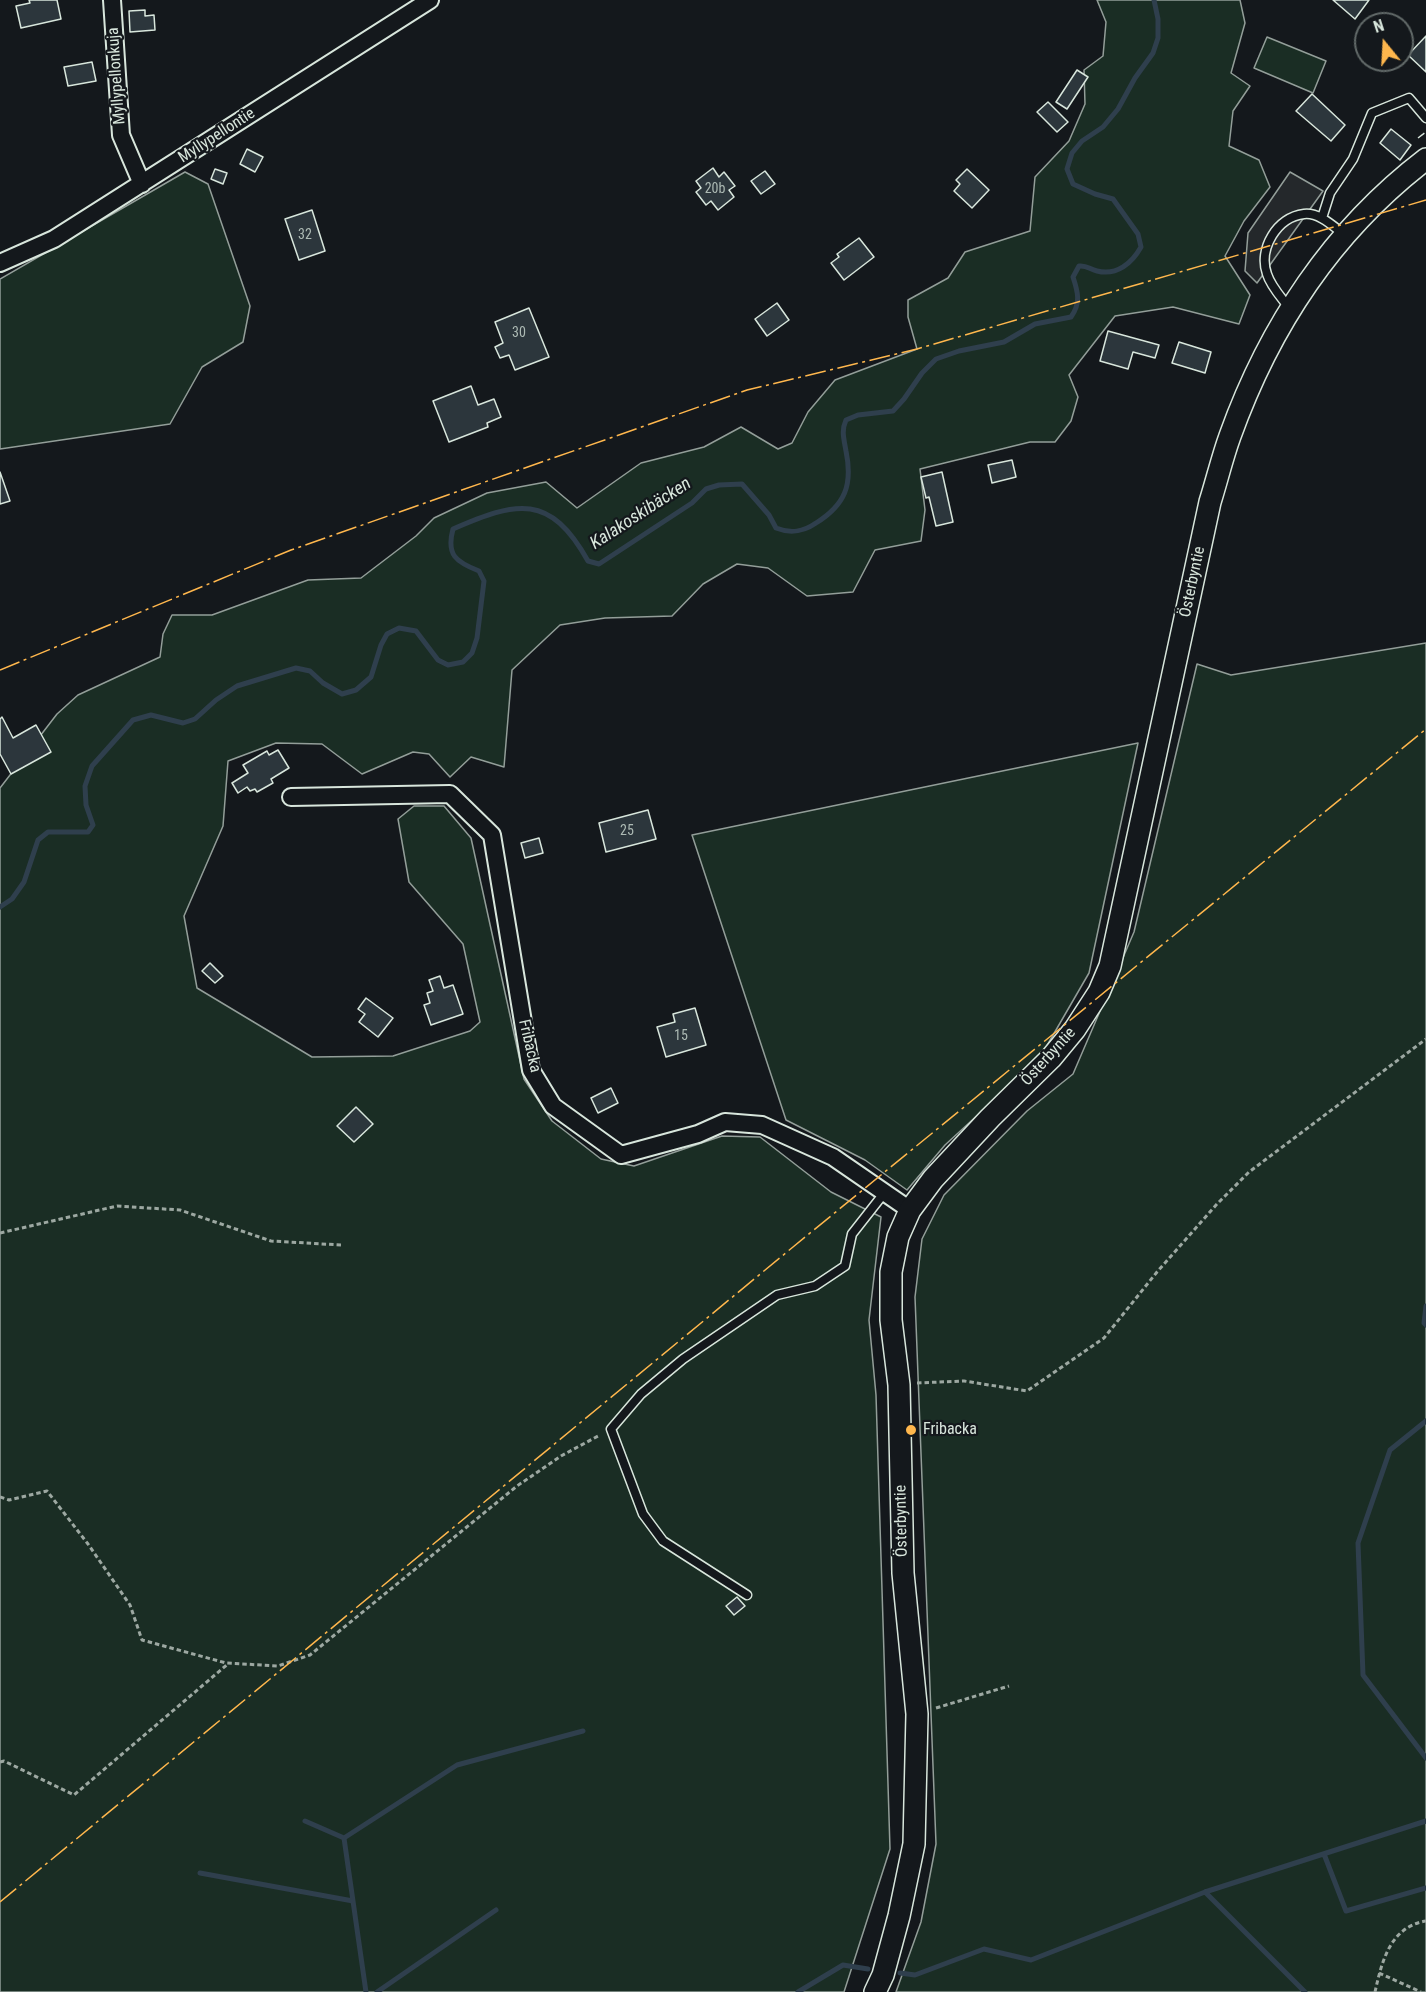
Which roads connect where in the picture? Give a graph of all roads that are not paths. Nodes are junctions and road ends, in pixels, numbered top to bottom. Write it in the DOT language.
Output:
graph roads {
  1 [pos="112,0"];
  2 [pos="430,0"];
  3 [pos="1426,118"];
  4 [pos="1426,159"];
  5 [pos="142,184"];
  6 [pos="1322,218"];
  7 [pos="1345,235"];
  8 [pos="0,263"];
  9 [pos="1290,309"];
  10 [pos="291,797"];
  11 [pos="885,1192"];
  12 [pos="910,1210"];
  13 [pos="747,1595"];
  14 [pos="875,1992"];
  1 -- 5 [label="street, Myllypellonkuja"];
  2 -- 5 [label="street, Myllypellontie"];
  3 -- 6 [label="lane"];
  4 -- 7 [label="street, Österbyntie"];
  5 -- 8 [label="street, Myllypellontie"];
  6 -- 7 [label="lane"];
  6 -- 9 [label="lane"];
  7 -- 9 [label="street, Österbyntie"];
  9 -- 12 [label="street, Österbyntie"];
  10 -- 11 [label="street, Fribacka"];
  11 -- 12 [label="street, Fribacka"];
  11 -- 13 [label="lane"];
  12 -- 14 [label="street, Österbyntie"];
}
